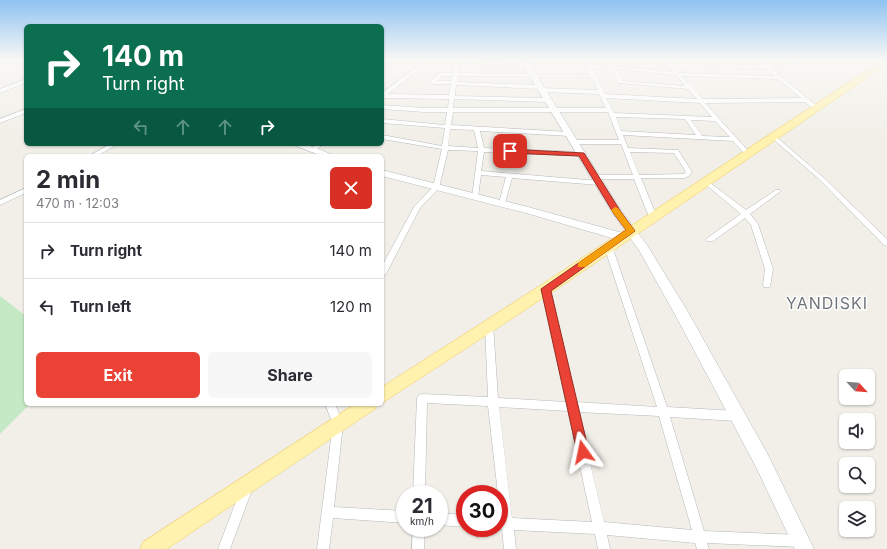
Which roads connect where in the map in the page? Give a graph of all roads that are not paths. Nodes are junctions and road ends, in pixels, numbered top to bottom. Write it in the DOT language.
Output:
graph roads {
  1 [pos="14,86"];
  2 [pos="396,86"];
  3 [pos="454,86"];
  4 [pos="492,86"];
  5 [pos="538,86"];
  6 [pos="598,86"];
  7 [pos="662,86"];
  8 [pos="687,86"];
  9 [pos="788,86"];
  10 [pos="850,86"];
  11 [pos="689,88"];
  12 [pos="540,89"];
  13 [pos="0,91"];
  14 [pos="603,94"];
  15 [pos="384,95"];
  16 [pos="384,96"];
  17 [pos="452,98"];
  18 [pos="547,100"];
  19 [pos="805,100"];
  20 [pos="700,101"];
  21 [pos="384,107"];
  22 [pos="816,108"];
  23 [pos="553,109"];
  24 [pos="450,110"];
  25 [pos="24,112"];
  26 [pos="611,113"];
  27 [pos="687,118"];
  28 [pos="716,119"];
  29 [pos="0,121"];
  30 [pos="384,121"];
  31 [pos="448,128"];
  32 [pos="477,129"];
  33 [pos="619,133"];
  34 [pos="568,134"];
  35 [pos="773,136"];
  36 [pos="384,137"];
  37 [pos="700,138"];
  38 [pos="734,139"];
  39 [pos="574,142"];
  40 [pos="623,142"];
  41 [pos="111,146"];
  42 [pos="317,147"];
  43 [pos="445,148"];
  44 [pos="481,149"];
  45 [pos="626,150"];
  46 [pos="747,153"];
  47 [pos="96,154"];
  48 [pos="328,154"];
  49 [pos="582,154"];
  50 [pos="384,173"];
  51 [pos="478,173"];
  52 [pos="637,176"];
  53 [pos="509,177"];
  54 [pos="597,180"];
  55 [pos="705,182"];
  56 [pos="436,188"];
  57 [pos="24,191"];
  58 [pos="778,191"];
  59 [pos="474,197"];
  60 [pos="0,203"];
  61 [pos="502,203"];
  62 [pos="745,213"];
  63 [pos="653,217"];
  64 [pos="627,234"];
  65 [pos="710,239"];
  66 [pos="887,243"];
  67 [pos="608,246"];
  68 [pos="384,270"];
  69 [pos="767,285"];
  70 [pos="546,289"];
  71 [pos="489,325"];
  72 [pos="384,395"];
  73 [pos="493,402"];
  74 [pos="331,406"];
  75 [pos="366,406"];
  76 [pos="573,407"];
  77 [pos="663,411"];
  78 [pos="737,416"];
  79 [pos="338,424"];
  80 [pos="249,483"];
  81 [pos="420,485"];
  82 [pos="500,485"];
  83 [pos="328,512"];
  84 [pos="396,516"];
  85 [pos="508,523"];
  86 [pos="599,528"];
  87 [pos="419,537"];
  88 [pos="507,537"];
  89 [pos="700,537"];
  90 [pos="803,545"];
  91 [pos="150,549"];
  92 [pos="224,549"];
  93 [pos="323,549"];
  94 [pos="418,549"];
  95 [pos="510,549"];
  96 [pos="604,549"];
  97 [pos="704,549"];
  1 -- 13 [label="street"];
  2 -- 15 [label="street"];
  3 -- 17 [label="street"];
  4 -- 12 [label="street"];
  5 -- 12 [label="street"];
  6 -- 14 [label="street"];
  7 -- 11 [label="street"];
  8 -- 11 [label="street"];
  9 -- 19 [label="street"];
  10 -- 22 [label="main road"];
  11 -- 20 [label="street"];
  12 -- 14 [label="street"];
  12 -- 18 [label="street"];
  14 -- 20 [label="street"];
  14 -- 26 [label="street"];
  16 -- 17 [label="street"];
  17 -- 18 [label="street"];
  17 -- 24 [label="street"];
  18 -- 23 [label="street"];
  19 -- 20 [label="street"];
  19 -- 22 [label="street"];
  20 -- 28 [label="street"];
  21 -- 24 [label="street"];
  22 -- 35 [label="main road"];
  23 -- 24 [label="street"];
  23 -- 26 [label="street"];
  23 -- 34 [label="street"];
  24 -- 31 [label="street"];
  25 -- 29 [label="street"];
  26 -- 27 [label="street"];
  26 -- 33 [label="street"];
  27 -- 28 [label="street"];
  27 -- 37 [label="street"];
  28 -- 38 [label="street"];
  30 -- 31 [label="street"];
  31 -- 32 [label="street"];
  31 -- 43 [label="street"];
  32 -- 34 [label="street"];
  32 -- 44 [label="street"];
  33 -- 37 [label="street"];
  33 -- 40 [label="street"];
  34 -- 39 [label="street"];
  35 -- 46 [label="main road"];
  35 -- 66 [label="street"];
  36 -- 43 [label="street"];
  37 -- 38 [label="street"];
  38 -- 46 [label="street"];
  39 -- 40 [label="street"];
  39 -- 49 [label="street"];
  40 -- 45 [label="street"];
  41 -- 47 [label="street"];
  42 -- 48 [label="street"];
  43 -- 44 [label="street"];
  43 -- 56 [label="street"];
  44 -- 49 [label="street"];
  44 -- 51 [label="street"];
  45 -- 52 [label="street"];
  45 -- 52 [label="street"];
  46 -- 55 [label="main road"];
  49 -- 54 [label="street"];
  50 -- 56 [label="street"];
  51 -- 53 [label="street"];
  51 -- 59 [label="street"];
  52 -- 54 [label="street"];
  52 -- 63 [label="street"];
  53 -- 54 [label="street"];
  53 -- 61 [label="street"];
  54 -- 64 [label="street"];
  55 -- 62 [label="street"];
  55 -- 63 [label="main road"];
  56 -- 59 [label="street"];
  56 -- 68 [label="street"];
  57 -- 60 [label="street"];
  58 -- 62 [label="street"];
  59 -- 61 [label="street"];
  61 -- 64 [label="street"];
  62 -- 65 [label="street"];
  62 -- 69 [label="street"];
  63 -- 64 [label="main road"];
  64 -- 67 [label="main road"];
  64 -- 78 [label="street"];
  67 -- 70 [label="main road"];
  67 -- 77 [label="street"];
  70 -- 71 [label="main road"];
  70 -- 76 [label="street"];
  71 -- 72 [label="main road"];
  71 -- 73 [label="street"];
  73 -- 76 [label="street"];
  73 -- 81 [label="street"];
  73 -- 82 [label="street"];
  74 -- 79 [label="street"];
  75 -- 79 [label="main road"];
  76 -- 77 [label="street"];
  76 -- 86 [label="street"];
  77 -- 78 [label="street"];
  77 -- 89 [label="street"];
  78 -- 90 [label="street"];
  79 -- 80 [label="main road"];
  79 -- 83 [label="street"];
  80 -- 91 [label="main road"];
  80 -- 92 [label="street"];
  83 -- 84 [label="street"];
  83 -- 93 [label="street"];
  85 -- 86 [label="street"];
  86 -- 89 [label="street"];
  86 -- 96 [label="street"];
  87 -- 94 [label="street"];
  88 -- 95 [label="street"];
  89 -- 90 [label="street"];
  89 -- 97 [label="street"];
}
